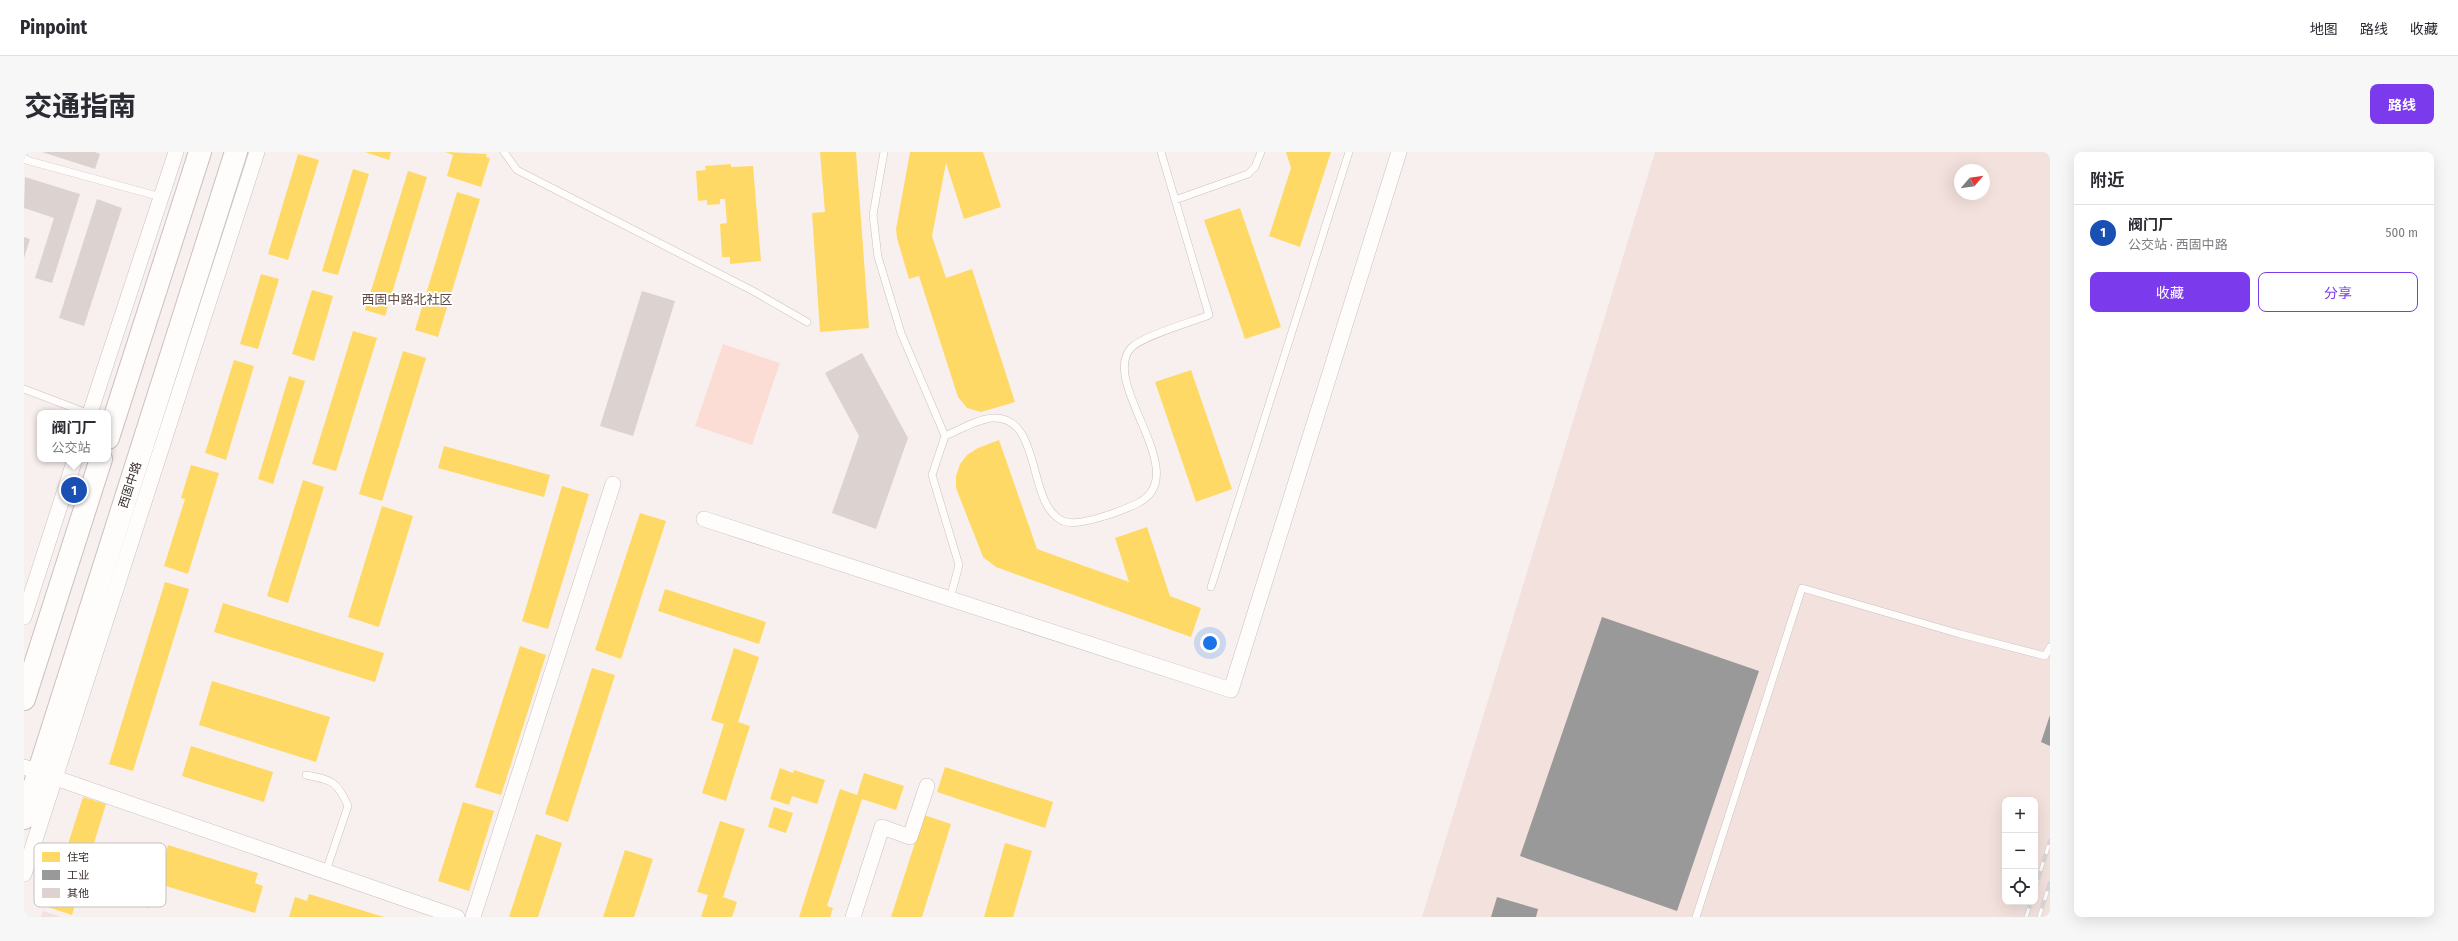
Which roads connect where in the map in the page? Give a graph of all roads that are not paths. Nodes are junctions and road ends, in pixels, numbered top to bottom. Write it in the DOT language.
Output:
graph roads {
  1 [pos="176,152"];
  2 [pos="200,152"];
  3 [pos="236,152"];
  4 [pos="257,152"];
  5 [pos="504,152"];
  6 [pos="884,152"];
  7 [pos="1161,152"];
  8 [pos="1261,152"];
  9 [pos="1348,152"];
  10 [pos="1399,152"];
  11 [pos="24,157"];
  12 [pos="161,198"];
  13 [pos="1175,200"];
  14 [pos="807,322"];
  15 [pos="24,389"];
  16 [pos="79,410"];
  17 [pos="91,410"];
  18 [pos="111,429"];
  19 [pos="945,436"];
  20 [pos="74,462"];
  21 [pos="100,462"];
  22 [pos="613,484"];
  23 [pos="704,519"];
  24 [pos="1211,587"];
  25 [pos="950,599"];
  26 [pos="24,617"];
  27 [pos="2050,647"];
  28 [pos="24,699"];
  29 [pos="39,772"];
  30 [pos="306,775"];
  31 [pos="927,786"];
  32 [pos="24,818"];
  33 [pos="326,871"];
  34 [pos="24,874"];
  35 [pos="457,917"];
  36 [pos="473,917"];
  37 [pos="853,917"];
  38 [pos="1696,917"];
  1 -- 12 [label="street"];
  2 -- 18 [label="main road"];
  3 -- 29 [label="main road, 西固中路"];
  4 -- 29 [label="street"];
  5 -- 14 [label="lane"];
  6 -- 19 [label="lane"];
  7 -- 13 [label="lane"];
  8 -- 13 [label="lane"];
  9 -- 24 [label="lane"];
  10 -- 25 [label="street"];
  11 -- 12 [label="lane"];
  12 -- 17 [label="street"];
  13 -- 19 [label="lane"];
  15 -- 16 [label="lane"];
  19 -- 25 [label="lane"];
  20 -- 26 [label="street"];
  21 -- 28 [label="main road"];
  22 -- 36 [label="street"];
  23 -- 25 [label="street"];
  27 -- 38 [label="lane"];
  29 -- 32 [label="main road, 西固中路"];
  29 -- 33 [label="street"];
  29 -- 34 [label="street"];
  30 -- 33 [label="lane"];
  31 -- 37 [label="street"];
  33 -- 35 [label="street"];
}
